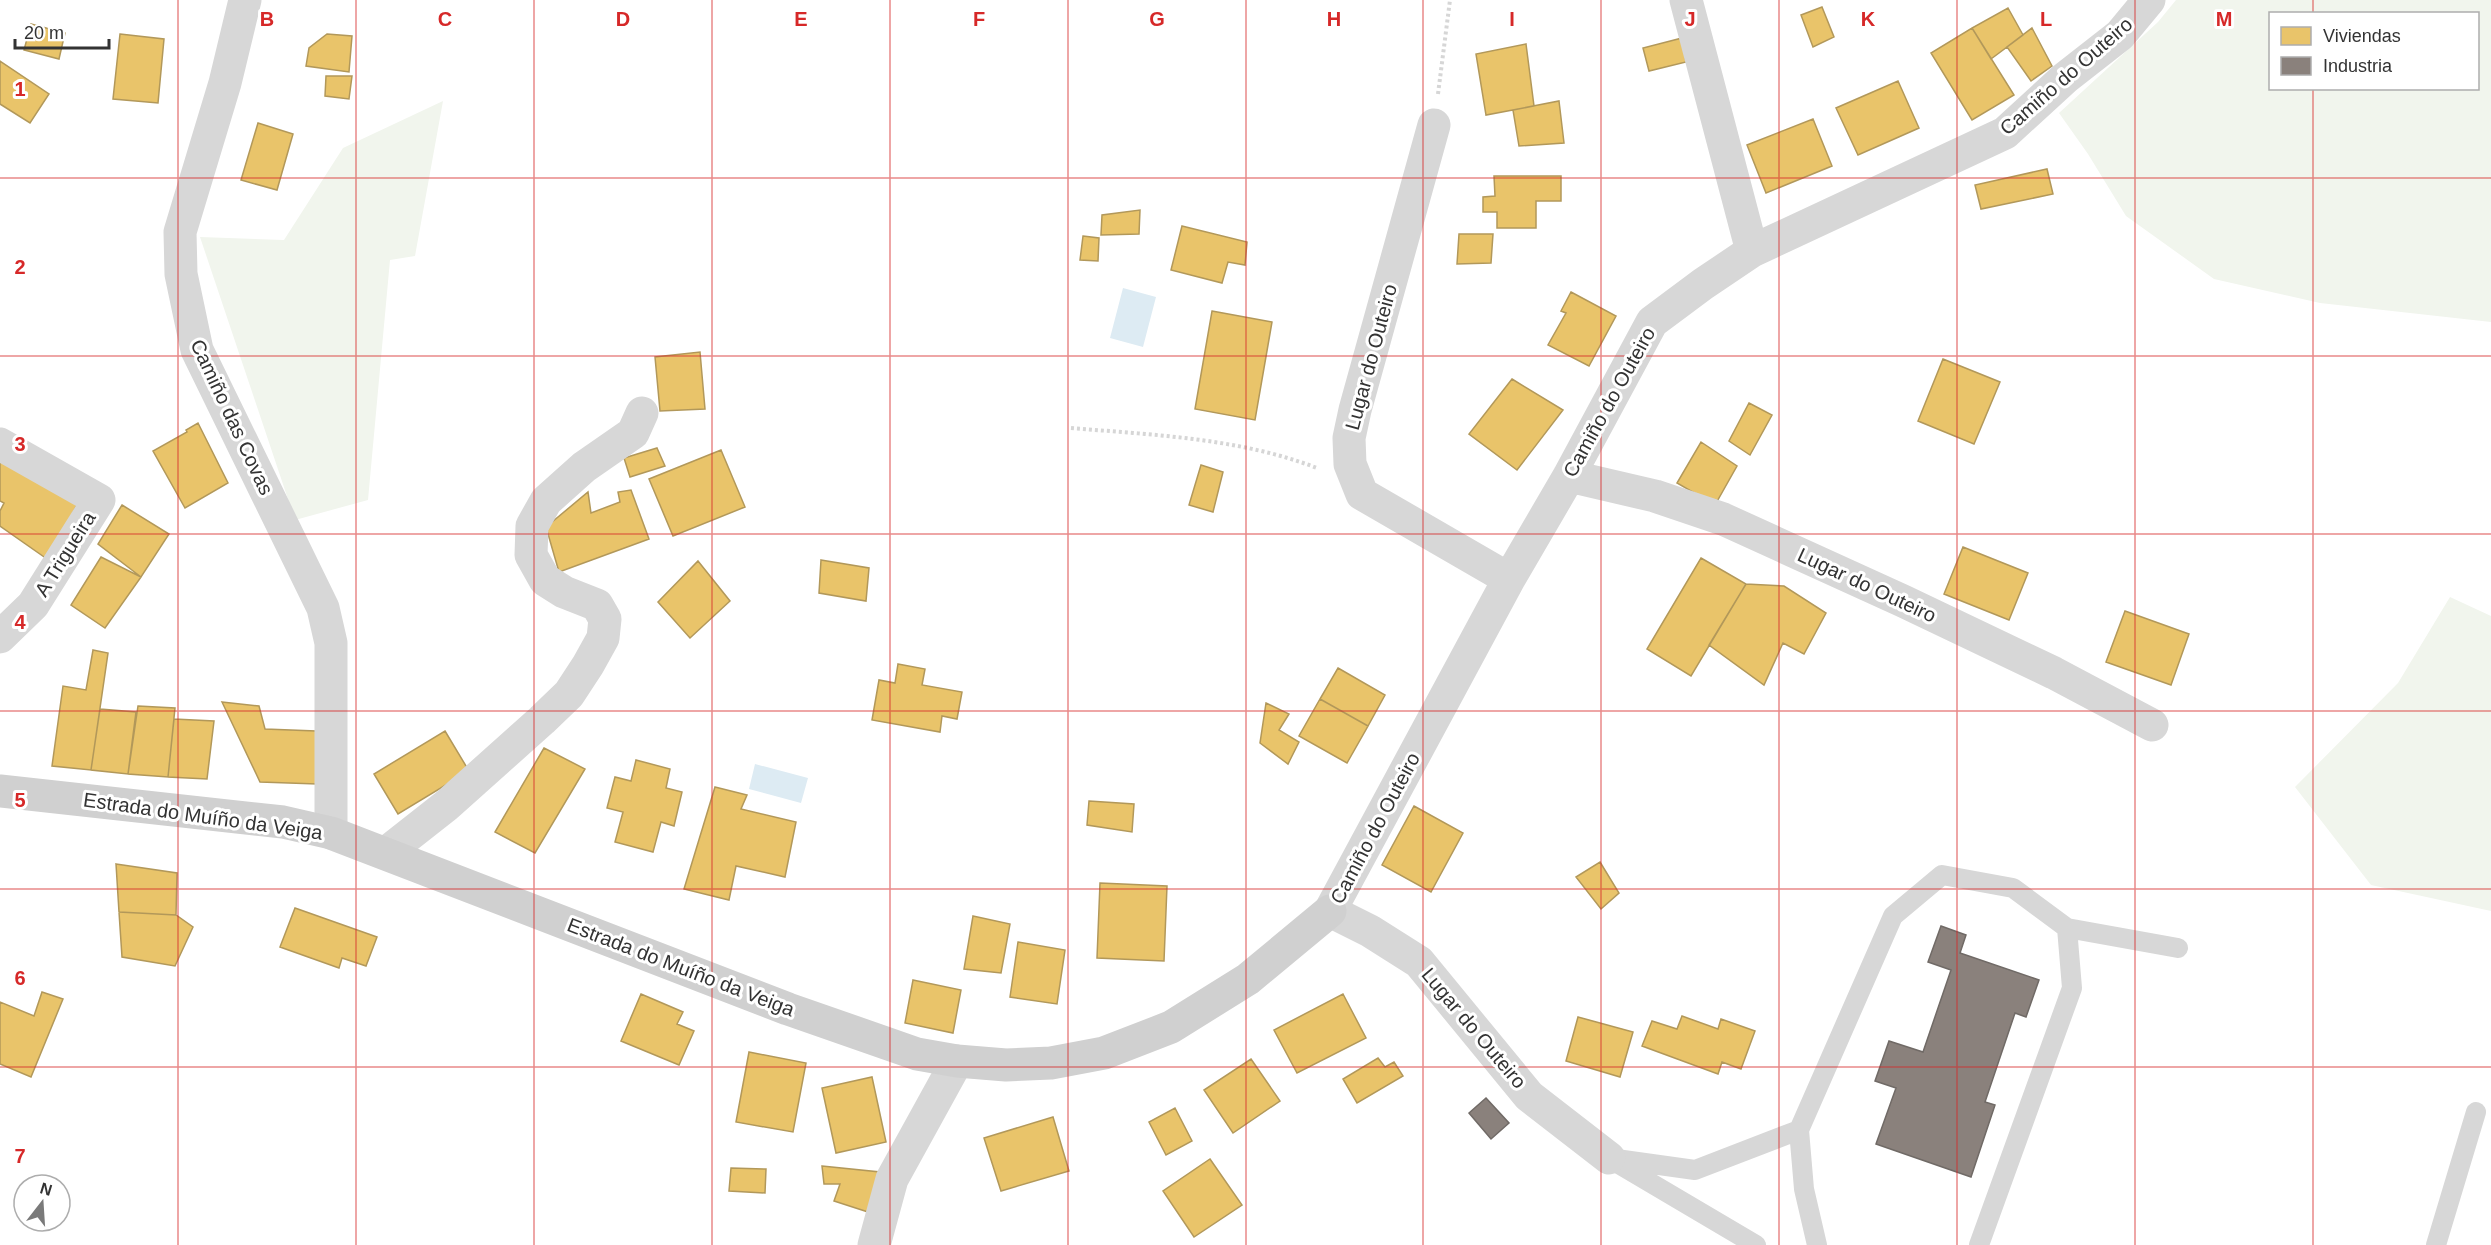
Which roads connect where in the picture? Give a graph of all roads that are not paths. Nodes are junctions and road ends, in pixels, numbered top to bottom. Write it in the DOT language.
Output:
graph roads {
  1 [pos="245,0"];
  2 [pos="1686,0"];
  3 [pos="2149,0"];
  4 [pos="1434,125"];
  5 [pos="1752,251"];
  6 [pos="642,413"];
  7 [pos="0,444"];
  8 [pos="1569,476"];
  9 [pos="1509,579"];
  10 [pos="2,632"];
  11 [pos="2152,725"];
  12 [pos="0,791"];
  13 [pos="331,833"];
  14 [pos="386,853"];
  15 [pos="1330,911"];
  16 [pos="2067,928"];
  17 [pos="2178,948"];
  18 [pos="957,1061"];
  19 [pos="2476,1112"];
  20 [pos="1799,1130"];
  21 [pos="1609,1158"];
  22 [pos="874,1245"];
  23 [pos="1756,1245"];
  24 [pos="1817,1245"];
  25 [pos="1979,1245"];
  26 [pos="2436,1245"];
  1 -- 13 [label="street, Camiño das Covas"];
  2 -- 5 [label="street"];
  3 -- 5 [label="street, Camiño do Outeiro"];
  4 -- 9 [label="street, Lugar do Outeiro"];
  5 -- 8 [label="street, Camiño do Outeiro"];
  6 -- 14 [label="street"];
  7 -- 10 [label="street, A Trigueira"];
  8 -- 9 [label="street, Camiño do Outeiro"];
  8 -- 11 [label="street, Lugar do Outeiro"];
  9 -- 15 [label="street, Camiño do Outeiro"];
  12 -- 13 [label="street, Estrada do Muíño da Veiga"];
  13 -- 14 [label="street, Estrada do Muíño da Veiga"];
  14 -- 18 [label="street, Estrada do Muíño da Veiga"];
  15 -- 18 [label="street, Estrada do Muíño da Veiga"];
  15 -- 21 [label="street, Lugar do Outeiro"];
  16 -- 17 [label="lane"];
  16 -- 20 [label="lane"];
  16 -- 25 [label="lane"];
  18 -- 22 [label="street"];
  19 -- 26 [label="lane"];
  20 -- 21 [label="lane"];
  20 -- 24 [label="lane"];
  21 -- 23 [label="lane"];
}
